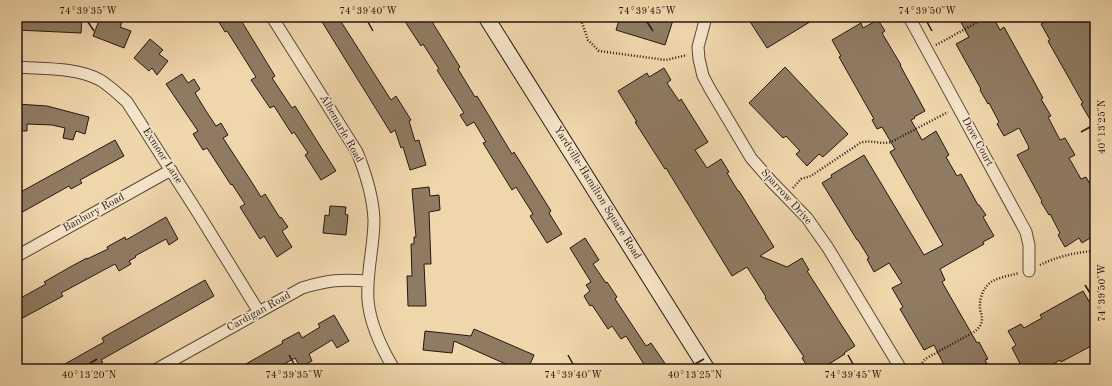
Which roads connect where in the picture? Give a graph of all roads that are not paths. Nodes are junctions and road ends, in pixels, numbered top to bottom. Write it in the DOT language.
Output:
graph roads {
  1 [pos="272,17"];
  2 [pos="486,17"];
  3 [pos="706,17"];
  4 [pos="909,17"];
  5 [pos="17,67"];
  6 [pos="171,170"];
  7 [pos="17,256"];
  8 [pos="1029,271"];
  9 [pos="368,280"];
  10 [pos="259,312"];
  11 [pos="157,369"];
  12 [pos="394,369"];
  13 [pos="707,369"];
  14 [pos="901,369"];
  1 -- 9 [label="street, Albemarle Road"];
  2 -- 13 [label="street, Yardville-Hamilton Square Road"];
  3 -- 14 [label="street, Sparrow Drive"];
  4 -- 8 [label="street, Dove Court"];
  5 -- 6 [label="street, Exmoor Lane"];
  6 -- 7 [label="street, Banbury Road"];
  6 -- 10 [label="street, Exmoor Lane"];
  9 -- 10 [label="street, Cardigan Road"];
  9 -- 12 [label="street, Albemarle Road"];
  10 -- 11 [label="street, Cardigan Road"];
}
